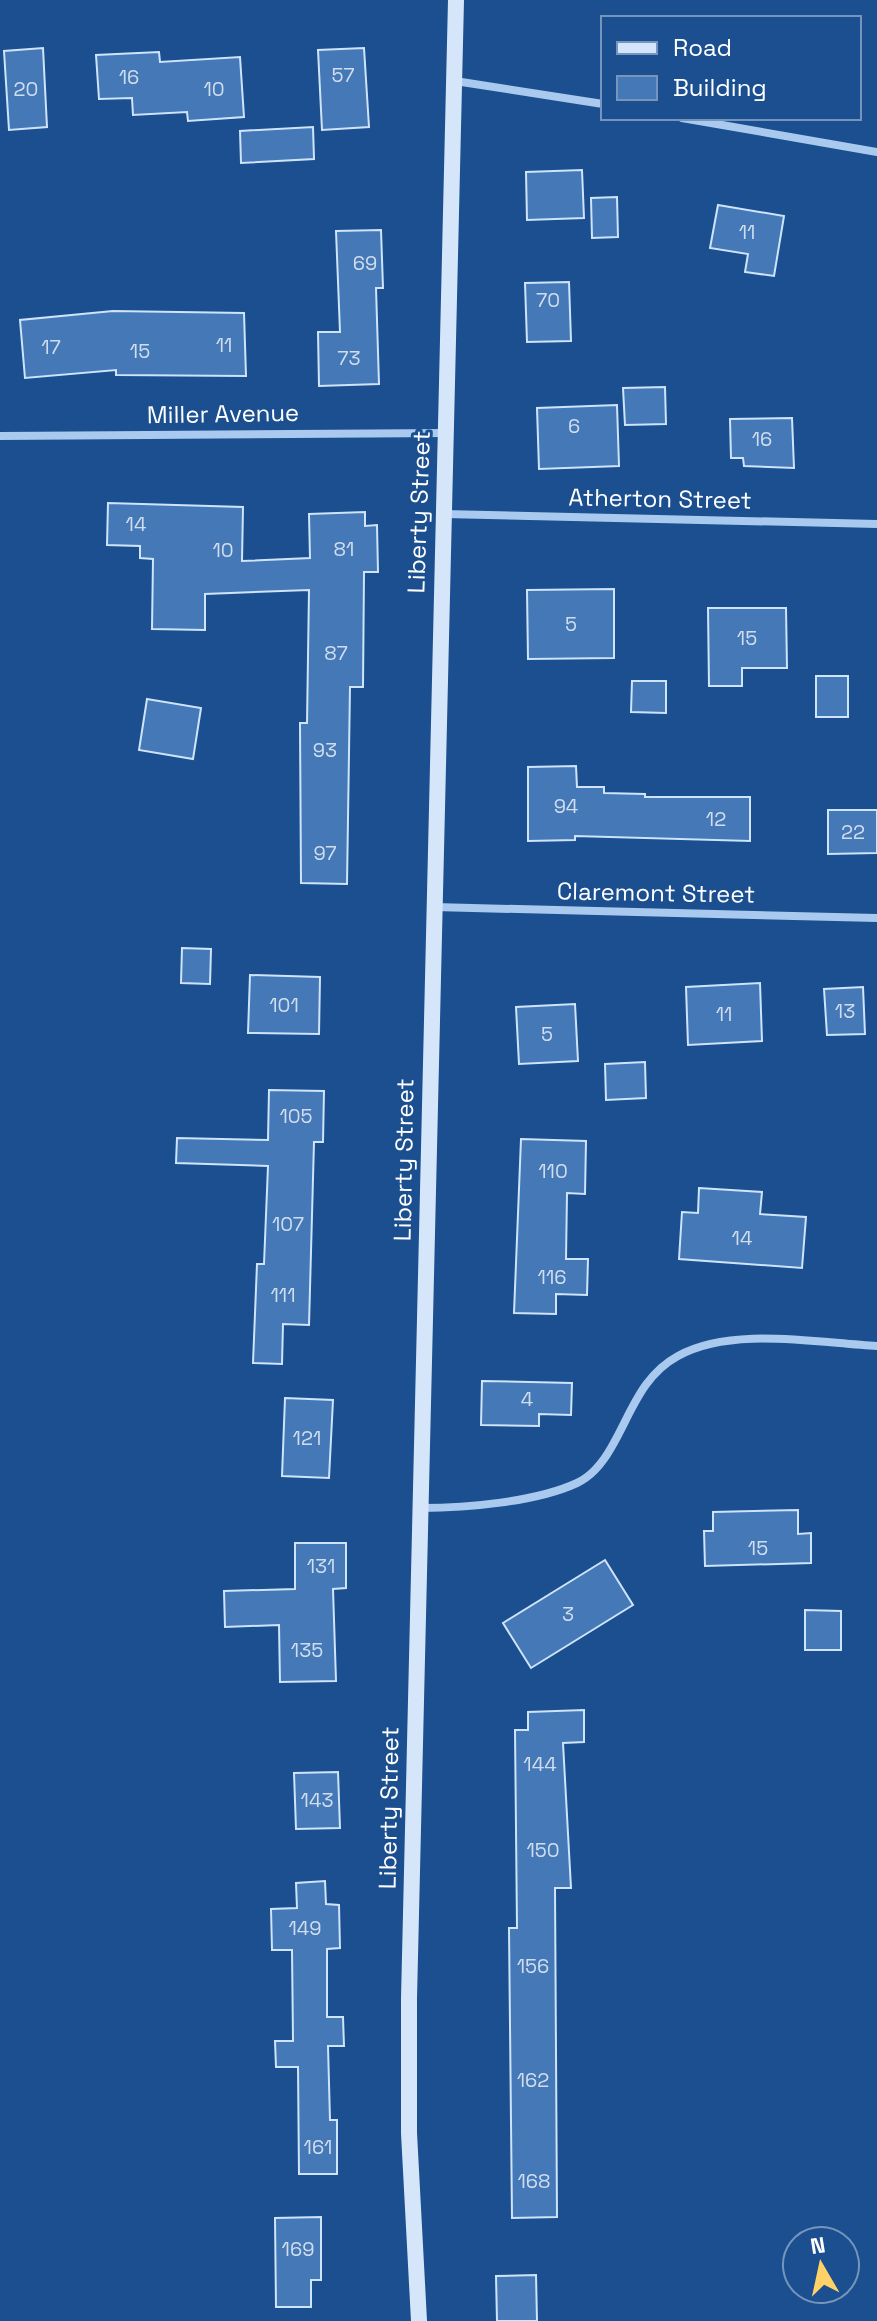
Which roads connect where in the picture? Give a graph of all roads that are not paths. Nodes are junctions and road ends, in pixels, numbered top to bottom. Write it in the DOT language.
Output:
graph roads {
  1 [pos="456,0"];
  2 [pos="455,81"];
  3 [pos="601,104"];
  4 [pos="693,120"];
  5 [pos="877,152"];
  6 [pos="446,433"];
  7 [pos="0,436"];
  8 [pos="443,514"];
  9 [pos="877,524"];
  10 [pos="434,907"];
  11 [pos="877,918"];
  12 [pos="877,1346"];
  13 [pos="420,1508"];
  14 [pos="419,2321"];
  1 -- 2 [label="main road, Liberty Street"];
  2 -- 3 [label="street"];
  2 -- 6 [label="main road, Liberty Street"];
  4 -- 5 [label="street"];
  6 -- 7 [label="street, Miller Avenue"];
  6 -- 8 [label="main road, Liberty Street"];
  8 -- 9 [label="street, Atherton Street"];
  8 -- 10 [label="main road, Liberty Street"];
  10 -- 11 [label="street, Claremont Street"];
  10 -- 13 [label="main road, Liberty Street"];
  12 -- 13 [label="street"];
  13 -- 14 [label="main road, Liberty Street"];
}
